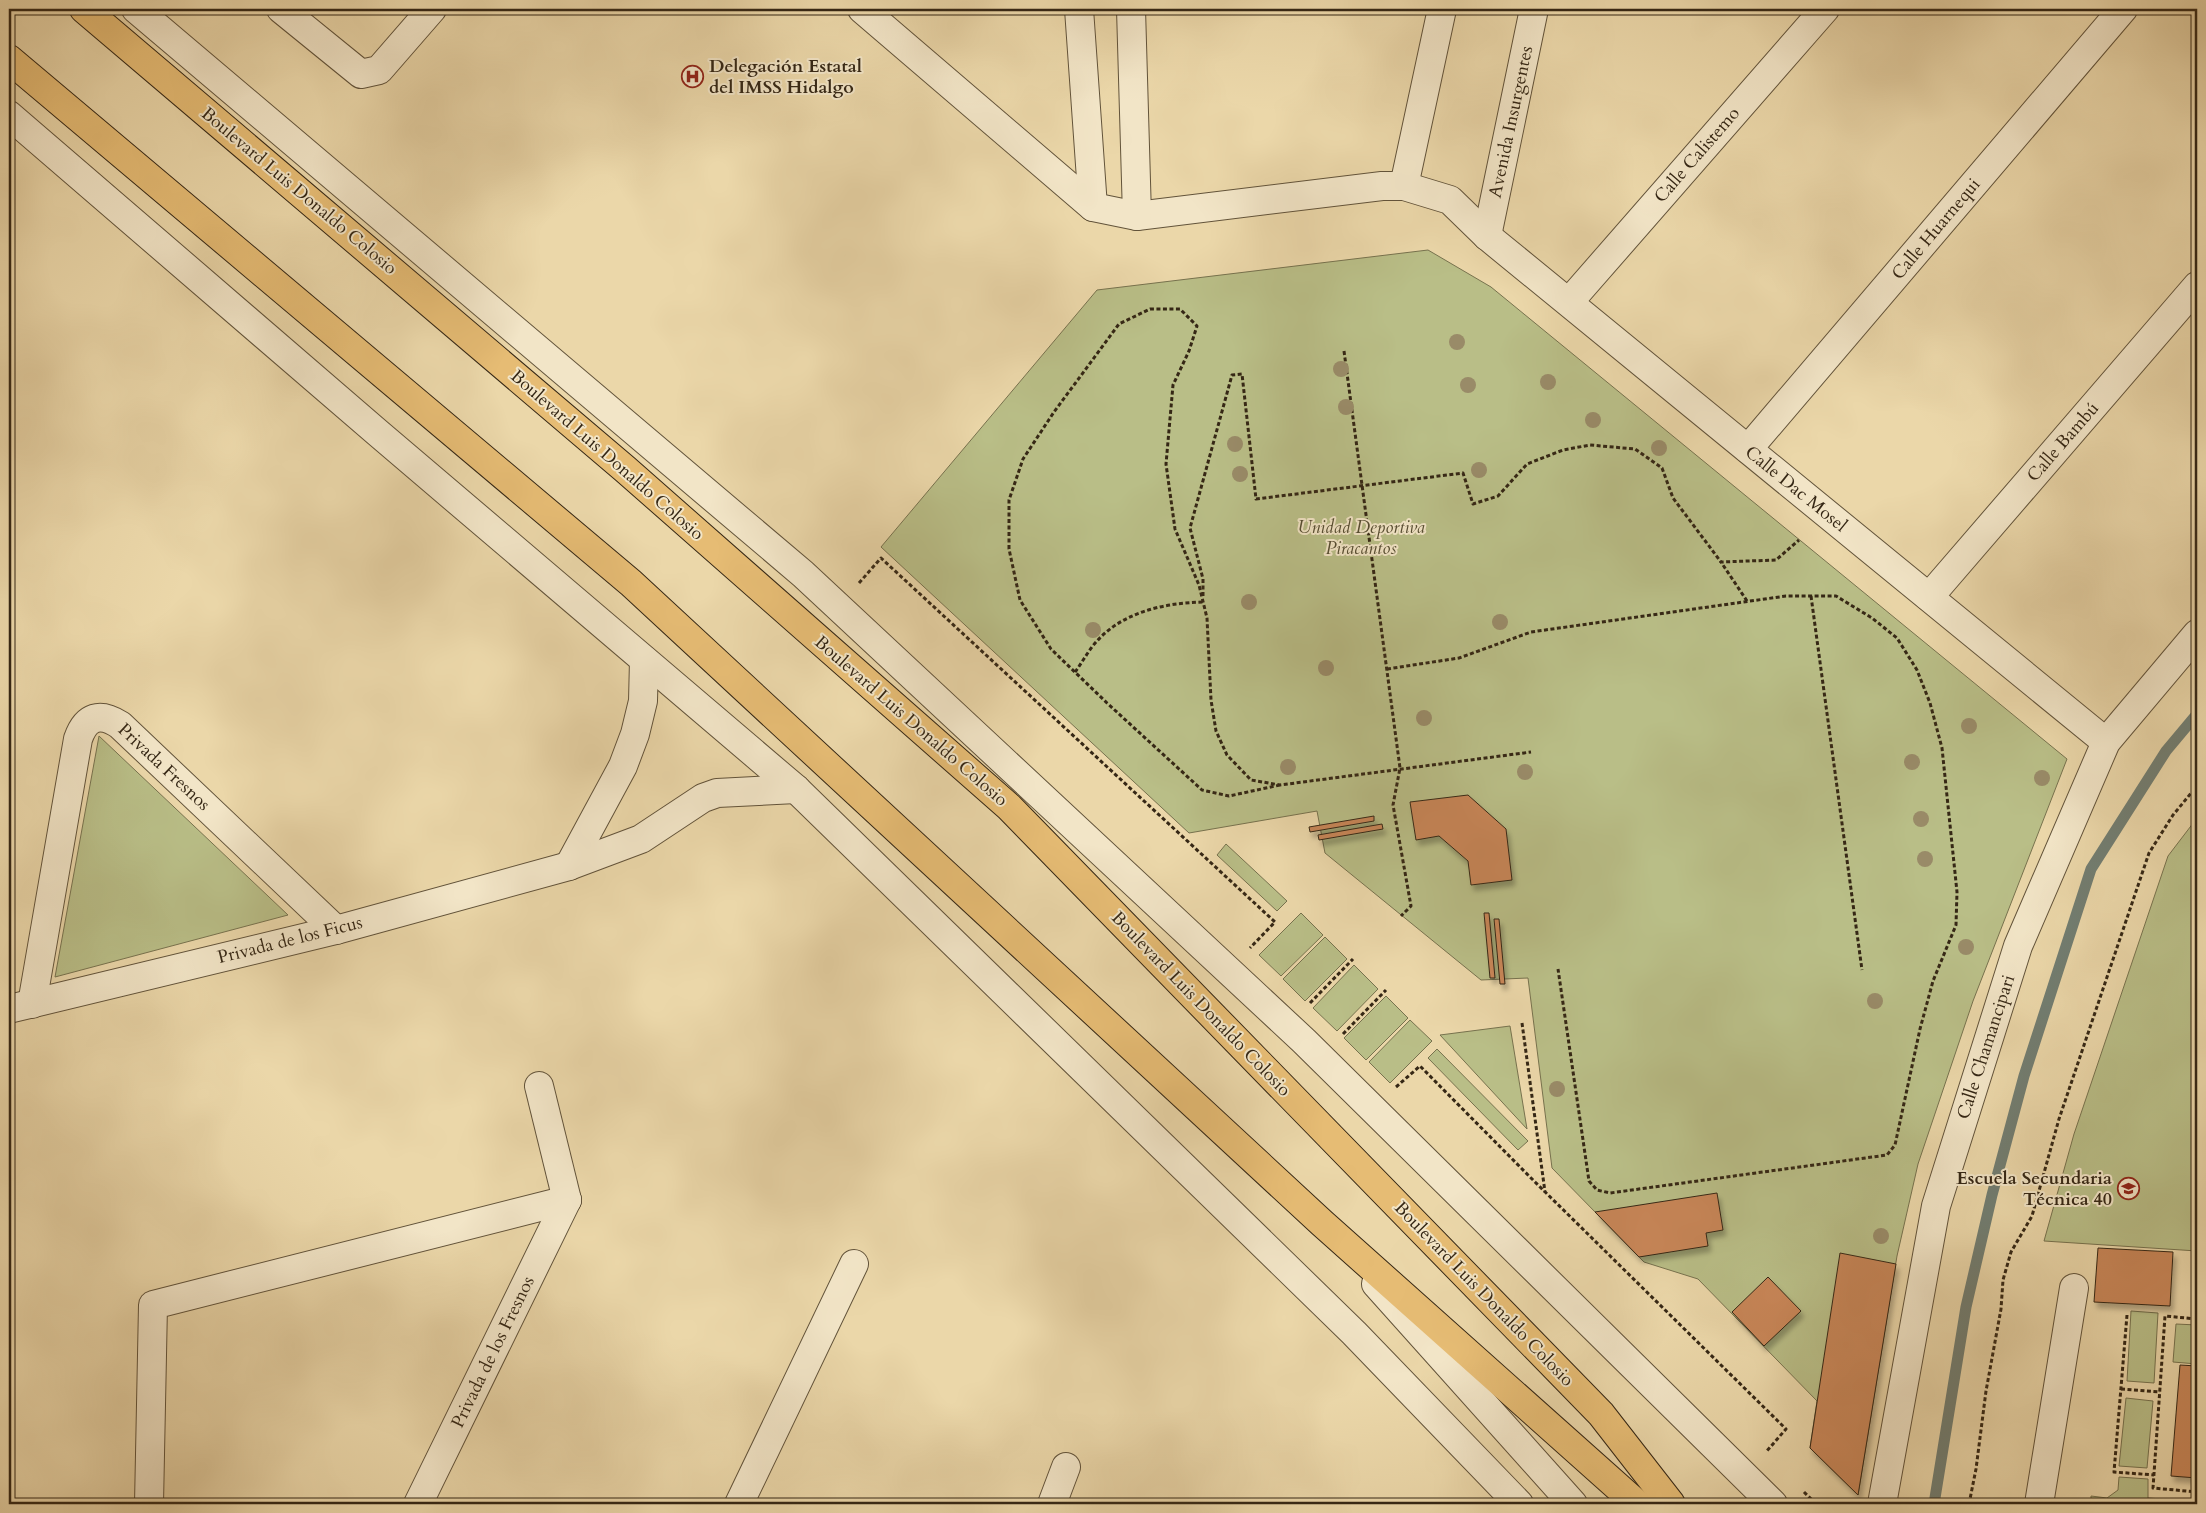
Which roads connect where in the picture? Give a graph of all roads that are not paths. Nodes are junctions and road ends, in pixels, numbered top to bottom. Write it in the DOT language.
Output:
graph roads {
  1 [pos="84,9"];
  2 [pos="136,9"];
  3 [pos="281,9"];
  4 [pos="432,9"];
  5 [pos="862,9"];
  6 [pos="1079,9"];
  7 [pos="1131,9"];
  8 [pos="1442,9"];
  9 [pos="1534,9"];
  10 [pos="1825,9"];
  11 [pos="2124,9"];
  12 [pos="10,68"];
  13 [pos="9,115"];
  14 [pos="1404,186"];
  15 [pos="1093,207"];
  16 [pos="1137,216"];
  17 [pos="1487,236"];
  18 [pos="2197,286"];
  19 [pos="1569,302"];
  20 [pos="1748,449"];
  21 [pos="1929,598"];
  22 [pos="2197,634"];
  23 [pos="644,660"];
  24 [pos="2106,742"];
  25 [pos="796,789"];
  26 [pos="569,866"];
  27 [pos="336,930"];
  28 [pos="20,1007"];
  29 [pos="539,1086"];
  30 [pos="567,1200"];
  31 [pos="1322,1223"];
  32 [pos="854,1264"];
  33 [pos="2074,1288"];
  34 [pos="1066,1467"];
  35 [pos="149,1504"];
  36 [pos="418,1504"];
  37 [pos="739,1504"];
  38 [pos="1052,1504"];
  39 [pos="1519,1504"];
  40 [pos="1573,1504"];
  41 [pos="1637,1504"];
  42 [pos="1670,1504"];
  43 [pos="1774,1504"];
  44 [pos="1882,1504"];
  45 [pos="2039,1504"];
  1 -- 42 [label="main road, Boulevard Luis Donaldo Colosio"];
  2 -- 43 [label="street"];
  3 -- 4 [label="street"];
  5 -- 15 [label="street"];
  6 -- 15 [label="street"];
  7 -- 16 [label="street"];
  8 -- 14 [label="street"];
  9 -- 17 [label="street, Avenida Insurgentes"];
  10 -- 19 [label="street, Calle Calistemo"];
  11 -- 20 [label="street, Calle Huarnequi"];
  12 -- 31 [label="main road"];
  13 -- 23 [label="street"];
  14 -- 16 [label="street, Calle Dac Mosel"];
  14 -- 17 [label="street, Calle Dac Mosel"];
  15 -- 16 [label="street, Calle Dac Mosel"];
  17 -- 19 [label="street, Calle Dac Mosel"];
  18 -- 21 [label="street, Calle Bambú"];
  19 -- 20 [label="street, Calle Dac Mosel"];
  20 -- 21 [label="street, Calle Dac Mosel"];
  21 -- 24 [label="street, Calle Dac Mosel"];
  22 -- 24 [label="street, Calle Chamancipari"];
  23 -- 25 [label="street"];
  23 -- 26 [label="street"];
  24 -- 44 [label="street, Calle Chamancipari"];
  25 -- 26 [label="street, Privada de los Ficus"];
  25 -- 39 [label="street"];
  26 -- 27 [label="street, Privada de los Ficus"];
  27 -- 28 [label="street, Privada de los Ficus"];
  27 -- 28 [label="street, Privada Fresnos"];
  29 -- 30 [label="street"];
  30 -- 35 [label="street"];
  30 -- 36 [label="street, Privada de los Fresnos"];
  31 -- 40 [label="street"];
  31 -- 41 [label="main road"];
  32 -- 37 [label="street"];
  33 -- 45 [label="street"];
  34 -- 38 [label="street"];
}
